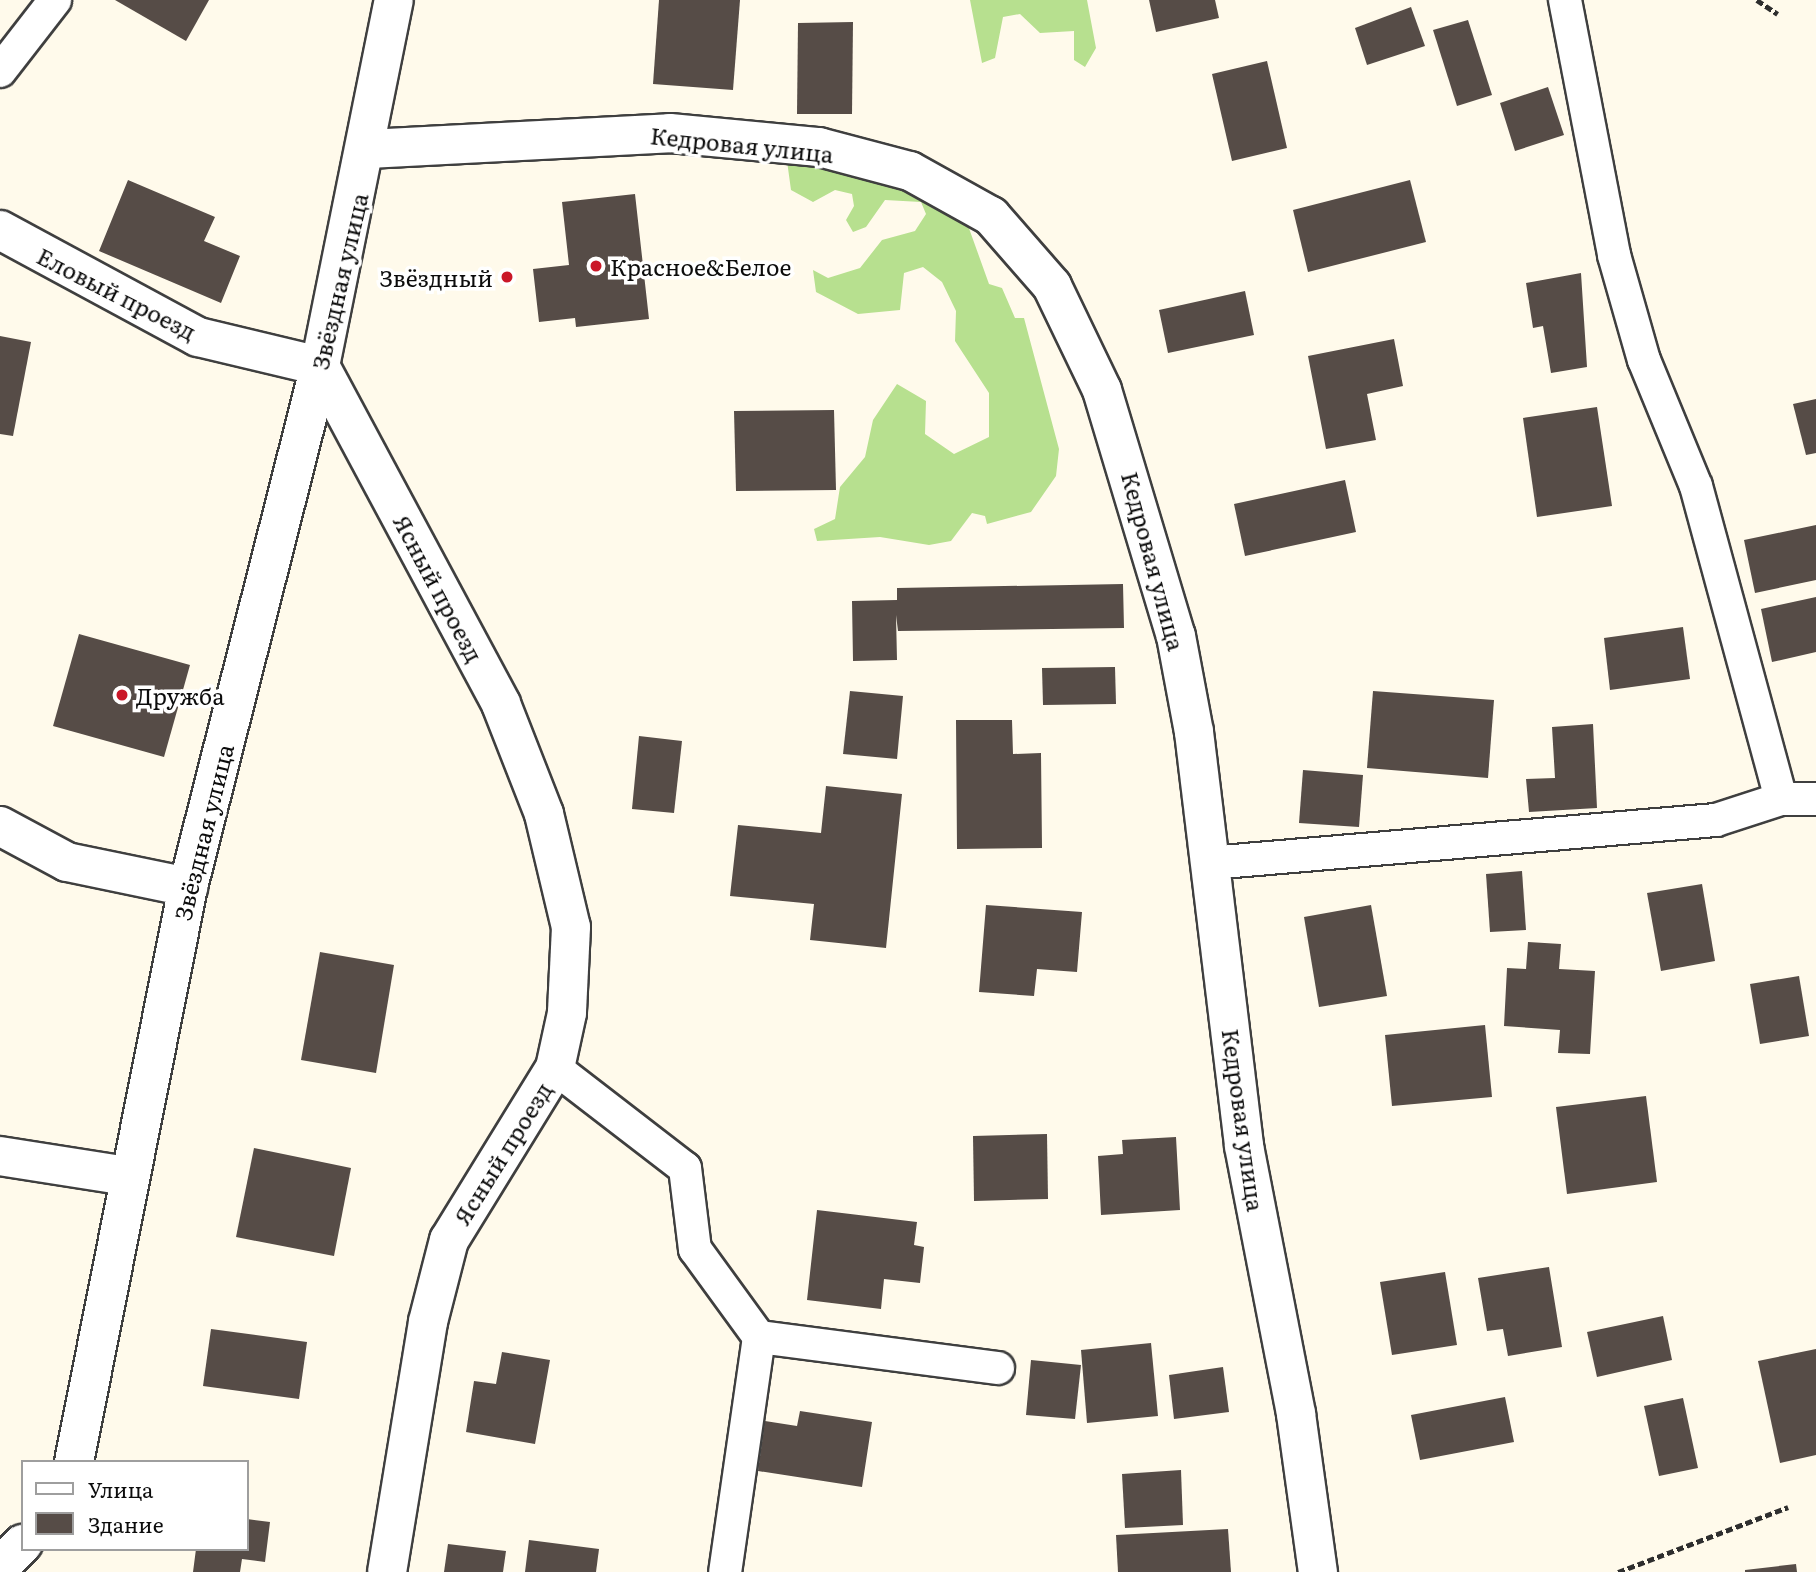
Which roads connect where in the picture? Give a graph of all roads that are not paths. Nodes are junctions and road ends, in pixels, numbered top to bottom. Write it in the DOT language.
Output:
graph roads {
  1 [pos="55,0"];
  2 [pos="394,0"];
  3 [pos="1565,0"];
  4 [pos="0,71"];
  5 [pos="368,149"];
  6 [pos="0,230"];
  7 [pos="320,366"];
  8 [pos="1781,799"];
  9 [pos="1816,799"];
  10 [pos="0,826"];
  11 [pos="1210,863"];
  12 [pos="188,887"];
  13 [pos="555,1068"];
  14 [pos="0,1156"];
  15 [pos="127,1176"];
  16 [pos="759,1338"];
  17 [pos="998,1368"];
  18 [pos="74,1460"];
  19 [pos="21,1546"];
  20 [pos="0,1566"];
  21 [pos="387,1572"];
  22 [pos="725,1572"];
  23 [pos="1318,1572"];
  1 -- 4 [label="lane"];
  2 -- 5 [label="street, Звёздная улица"];
  3 -- 8 [label="lane"];
  5 -- 7 [label="street, Звёздная улица"];
  5 -- 11 [label="street, Кедровая улица"];
  6 -- 7 [label="street, Еловый проезд"];
  7 -- 12 [label="street, Звёздная улица"];
  7 -- 13 [label="street, Ясный проезд"];
  8 -- 9 [label="lane"];
  8 -- 11 [label="lane"];
  10 -- 12 [label="street"];
  11 -- 23 [label="street, Кедровая улица"];
  12 -- 15 [label="street, Звёздная улица"];
  13 -- 16 [label="lane"];
  13 -- 21 [label="street, Ясный проезд"];
  14 -- 15 [label="street"];
  15 -- 18 [label="street, Звёздная улица"];
  16 -- 17 [label="lane"];
  16 -- 22 [label="lane"];
  19 -- 20 [label="street"];
}
